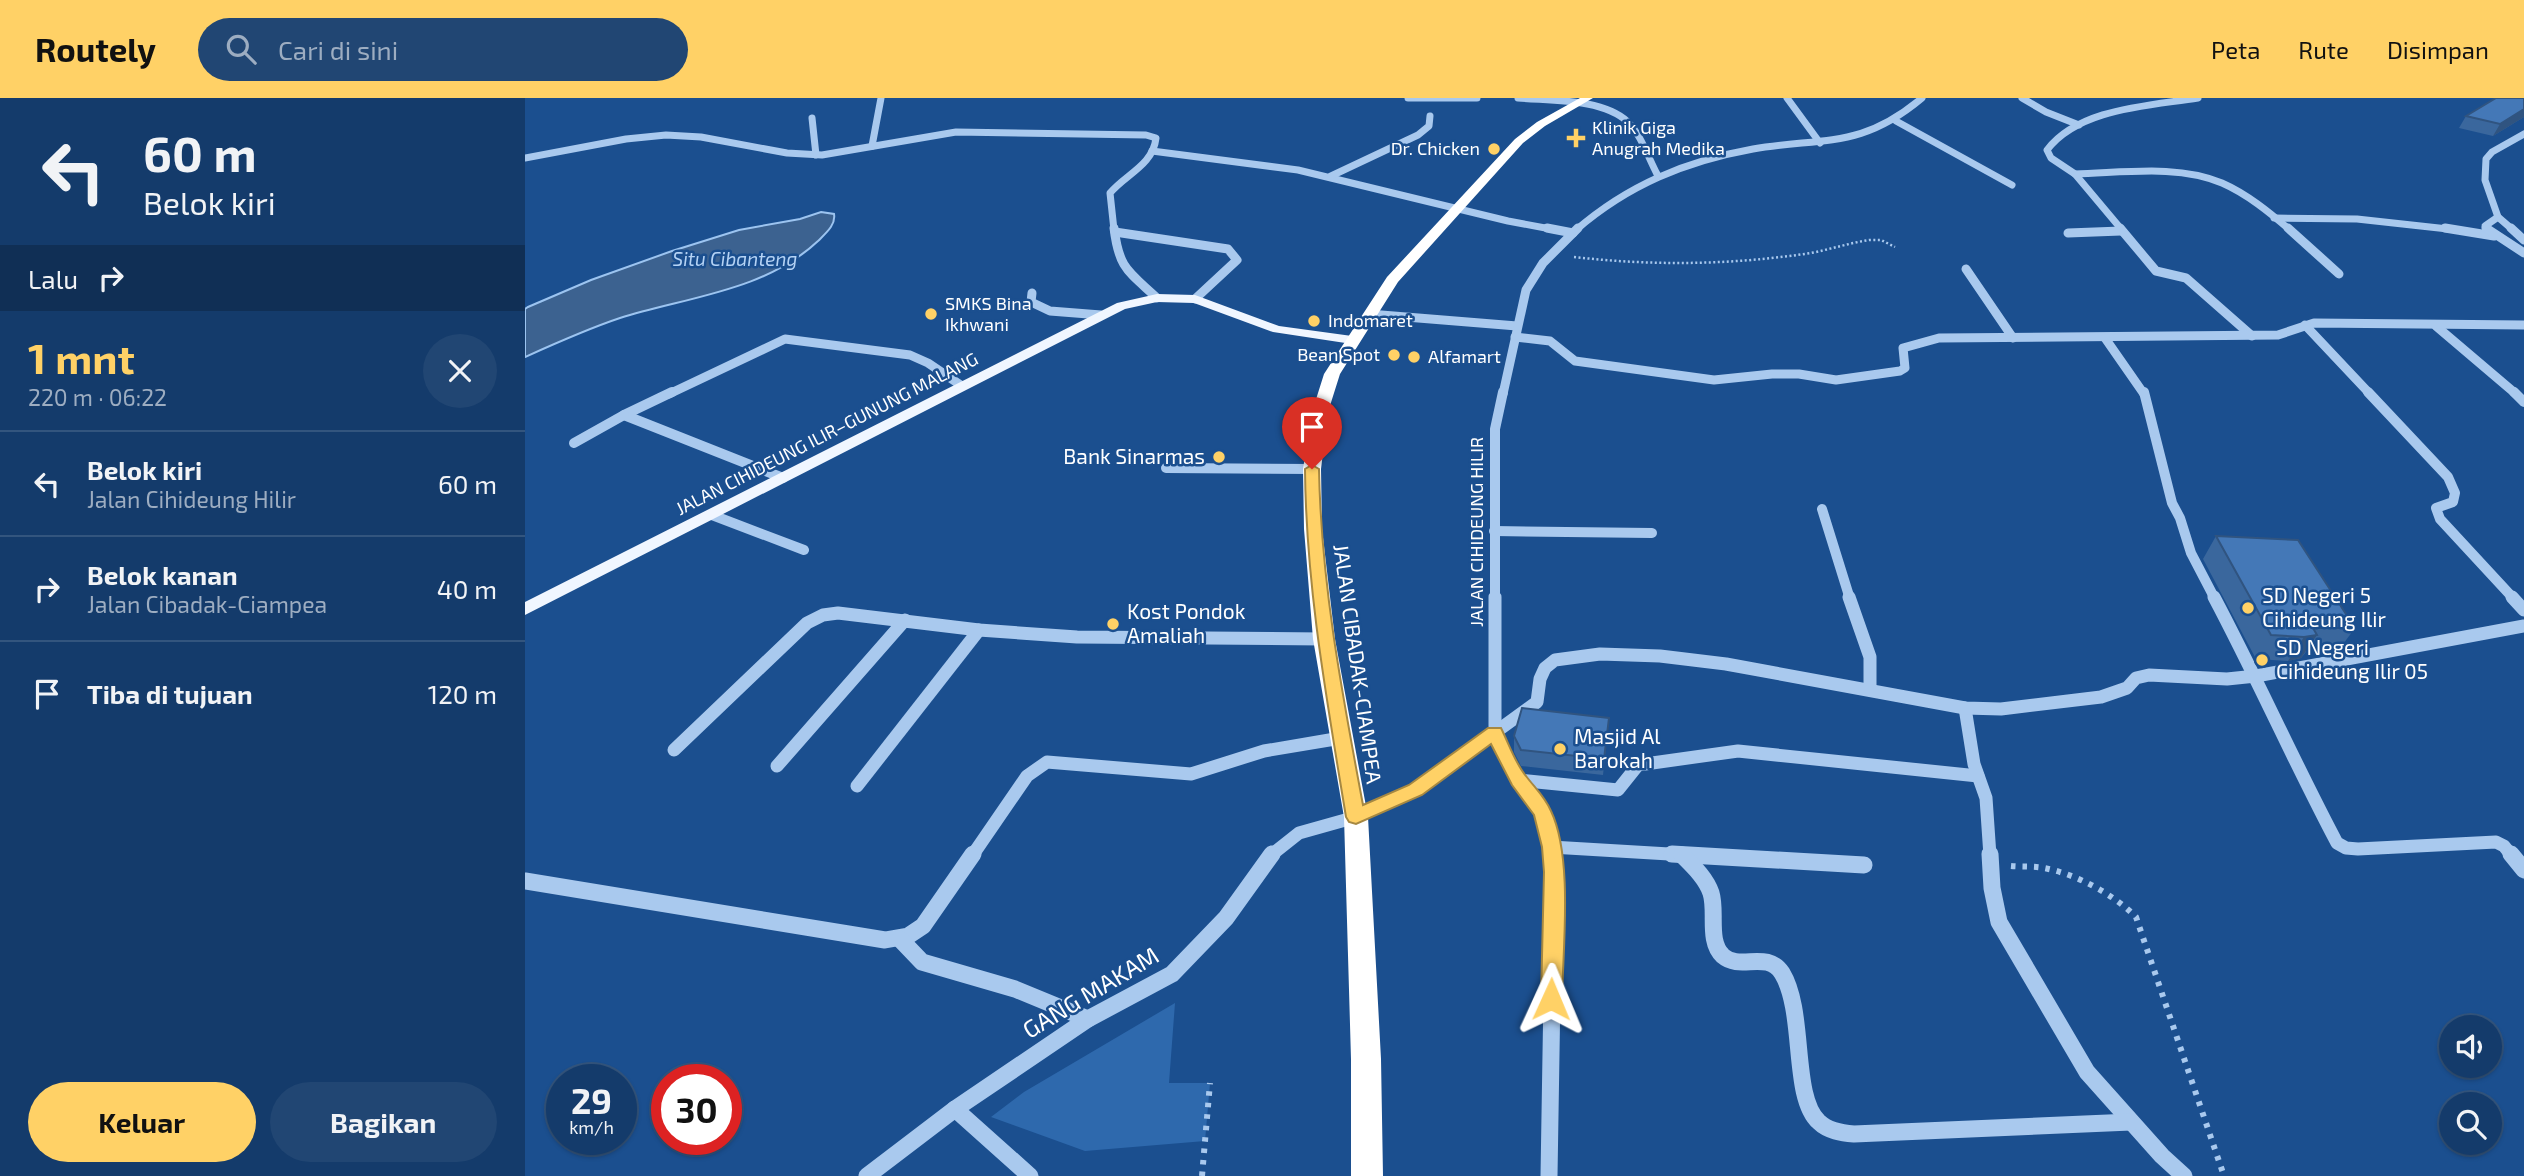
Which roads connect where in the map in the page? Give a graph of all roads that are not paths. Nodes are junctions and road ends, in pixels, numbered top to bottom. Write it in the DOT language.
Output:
graph roads {
  1 [pos="881,98"];
  2 [pos="1408,98"];
  3 [pos="1477,98"];
  4 [pos="1518,98"];
  5 [pos="1787,98"];
  6 [pos="1922,98"];
  7 [pos="2022,98"];
  8 [pos="2198,98"];
  9 [pos="1583,101"];
  10 [pos="1430,116"];
  11 [pos="813,118"];
  12 [pos="1896,121"];
  13 [pos="2079,125"];
  14 [pos="2524,134"];
  15 [pos="1820,144"];
  16 [pos="872,146"];
  17 [pos="1152,151"];
  18 [pos="816,155"];
  19 [pos="525,158"];
  20 [pos="1657,174"];
  21 [pos="2075,174"];
  22 [pos="1330,176"];
  23 [pos="2012,185"];
  24 [pos="1459,209"];
  25 [pos="2498,217"];
  26 [pos="2274,218"];
  27 [pos="2121,230"];
  28 [pos="1115,232"];
  29 [pos="1573,233"];
  30 [pos="2068,233"];
  31 [pos="2494,236"];
  32 [pos="2524,240"];
  33 [pos="2524,253"];
  34 [pos="1966,269"];
  35 [pos="2339,274"];
  36 [pos="1032,293"];
  37 [pos="1157,298"];
  38 [pos="1195,299"];
  39 [pos="1369,314"];
  40 [pos="1101,315"];
  41 [pos="2524,324"];
  42 [pos="2305,325"];
  43 [pos="2437,326"];
  44 [pos="1516,332"];
  45 [pos="2252,336"];
  46 [pos="2013,338"];
  47 [pos="2105,338"];
  48 [pos="1352,340"];
  49 [pos="962,386"];
  50 [pos="2524,402"];
  51 [pos="624,415"];
  52 [pos="574,443"];
  53 [pos="1166,468"];
  54 [pos="1312,469"];
  55 [pos="783,478"];
  56 [pos="1822,509"];
  57 [pos="712,515"];
  58 [pos="1494,531"];
  59 [pos="1652,533"];
  60 [pos="804,550"];
  61 [pos="525,609"];
  62 [pos="2524,610"];
  63 [pos="905,620"];
  64 [pos="2524,626"];
  65 [pos="979,630"];
  66 [pos="1324,639"];
  67 [pos="2256,676"];
  68 [pos="1870,690"];
  69 [pos="1965,708"];
  70 [pos="1495,733"];
  71 [pos="1341,738"];
  72 [pos="674,750"];
  73 [pos="777,766"];
  74 [pos="1978,776"];
  75 [pos="1518,780"];
  76 [pos="857,786"];
  77 [pos="1356,817"];
  78 [pos="1551,847"];
  79 [pos="1682,855"];
  80 [pos="1864,865"];
  81 [pos="2524,870"];
  82 [pos="525,881"];
  83 [pos="900,939"];
  84 [pos="1088,1019"];
  85 [pos="957,1111"];
  86 [pos="2131,1122"];
  87 [pos="867,1176"];
  88 [pos="1030,1176"];
  89 [pos="1367,1176"];
  90 [pos="1549,1176"];
  91 [pos="2185,1176"];
  1 -- 16 [label="street"];
  2 -- 3 [label="street"];
  4 -- 9 [label="street"];
  5 -- 15 [label="street"];
  6 -- 12 [label="street, JALAN CIHIDEUNG HILIR"];
  7 -- 13 [label="street"];
  8 -- 13 [label="street"];
  9 -- 20 [label="street"];
  9 -- 24 [label="highway, JALAN CIBADAK-CIAMPEA"];
  10 -- 22 [label="street"];
  11 -- 18 [label="street"];
  12 -- 15 [label="street, JALAN CIHIDEUNG HILIR"];
  12 -- 23 [label="street"];
  13 -- 21 [label="street"];
  14 -- 25 [label="street"];
  15 -- 20 [label="street, JALAN CIHIDEUNG HILIR"];
  16 -- 17 [label="street"];
  16 -- 18 [label="street"];
  17 -- 22 [label="street"];
  17 -- 28 [label="street"];
  18 -- 19 [label="street"];
  20 -- 29 [label="street, JALAN CIHIDEUNG HILIR"];
  21 -- 26 [label="street"];
  21 -- 27 [label="street"];
  22 -- 24 [label="street"];
  24 -- 29 [label="street"];
  24 -- 39 [label="highway, JALAN CIBADAK-CIAMPEA"];
  25 -- 31 [label="street"];
  25 -- 32 [label="street"];
  26 -- 31 [label="street"];
  26 -- 35 [label="street"];
  27 -- 30 [label="street"];
  27 -- 45 [label="street"];
  28 -- 37 [label="street"];
  28 -- 38 [label="street"];
  29 -- 44 [label="street, JALAN CIHIDEUNG HILIR"];
  31 -- 33 [label="street"];
  34 -- 46 [label="street"];
  36 -- 40 [label="street"];
  37 -- 38 [label="main road, JALAN CIHIDEUNG ILIR–GUNUNG MALANG"];
  37 -- 40 [label="main road, JALAN CIHIDEUNG ILIR–GUNUNG MALANG"];
  38 -- 48 [label="main road, JALAN CIHIDEUNG ILIR–GUNUNG MALANG"];
  39 -- 44 [label="street"];
  39 -- 48 [label="highway, JALAN CIBADAK-CIAMPEA"];
  40 -- 49 [label="main road, JALAN CIHIDEUNG ILIR–GUNUNG MALANG"];
  41 -- 43 [label="street"];
  42 -- 43 [label="street"];
  42 -- 45 [label="street"];
  42 -- 62 [label="street"];
  43 -- 50 [label="street"];
  44 -- 46 [label="street"];
  44 -- 58 [label="street, JALAN CIHIDEUNG HILIR"];
  45 -- 47 [label="street"];
  46 -- 47 [label="street"];
  47 -- 67 [label="street"];
  48 -- 54 [label="highway, JALAN CIBADAK-CIAMPEA"];
  49 -- 51 [label="street"];
  49 -- 55 [label="main road, JALAN CIHIDEUNG ILIR–GUNUNG MALANG"];
  51 -- 52 [label="street"];
  51 -- 55 [label="street"];
  53 -- 54 [label="street"];
  54 -- 66 [label="highway, JALAN CIBADAK-CIAMPEA"];
  55 -- 57 [label="main road, JALAN CIHIDEUNG ILIR–GUNUNG MALANG"];
  56 -- 68 [label="street"];
  57 -- 60 [label="street"];
  57 -- 61 [label="main road, JALAN CIHIDEUNG ILIR–GUNUNG MALANG"];
  58 -- 59 [label="street"];
  58 -- 70 [label="street, JALAN CIHIDEUNG HILIR"];
  63 -- 65 [label="street"];
  63 -- 72 [label="street"];
  63 -- 73 [label="street"];
  64 -- 67 [label="street"];
  65 -- 66 [label="street"];
  65 -- 76 [label="street"];
  66 -- 71 [label="highway, JALAN CIBADAK-CIAMPEA"];
  67 -- 69 [label="street"];
  67 -- 81 [label="street"];
  68 -- 69 [label="street"];
  68 -- 70 [label="street"];
  69 -- 74 [label="street"];
  70 -- 75 [label="street"];
  70 -- 77 [label="street"];
  71 -- 77 [label="highway, JALAN CIBADAK-CIAMPEA"];
  71 -- 83 [label="street"];
  74 -- 75 [label="street"];
  74 -- 86 [label="street"];
  75 -- 78 [label="street"];
  77 -- 84 [label="street, GANG MAKAM"];
  77 -- 89 [label="highway, JALAN CIBADAK-CIAMPEA"];
  78 -- 79 [label="street"];
  78 -- 90 [label="street"];
  79 -- 80 [label="street"];
  79 -- 86 [label="street"];
  82 -- 83 [label="street"];
  83 -- 84 [label="street"];
  84 -- 85 [label="street, GANG MAKAM"];
  85 -- 87 [label="street, GANG MAKAM"];
  85 -- 88 [label="street"];
  86 -- 91 [label="street"];
}
